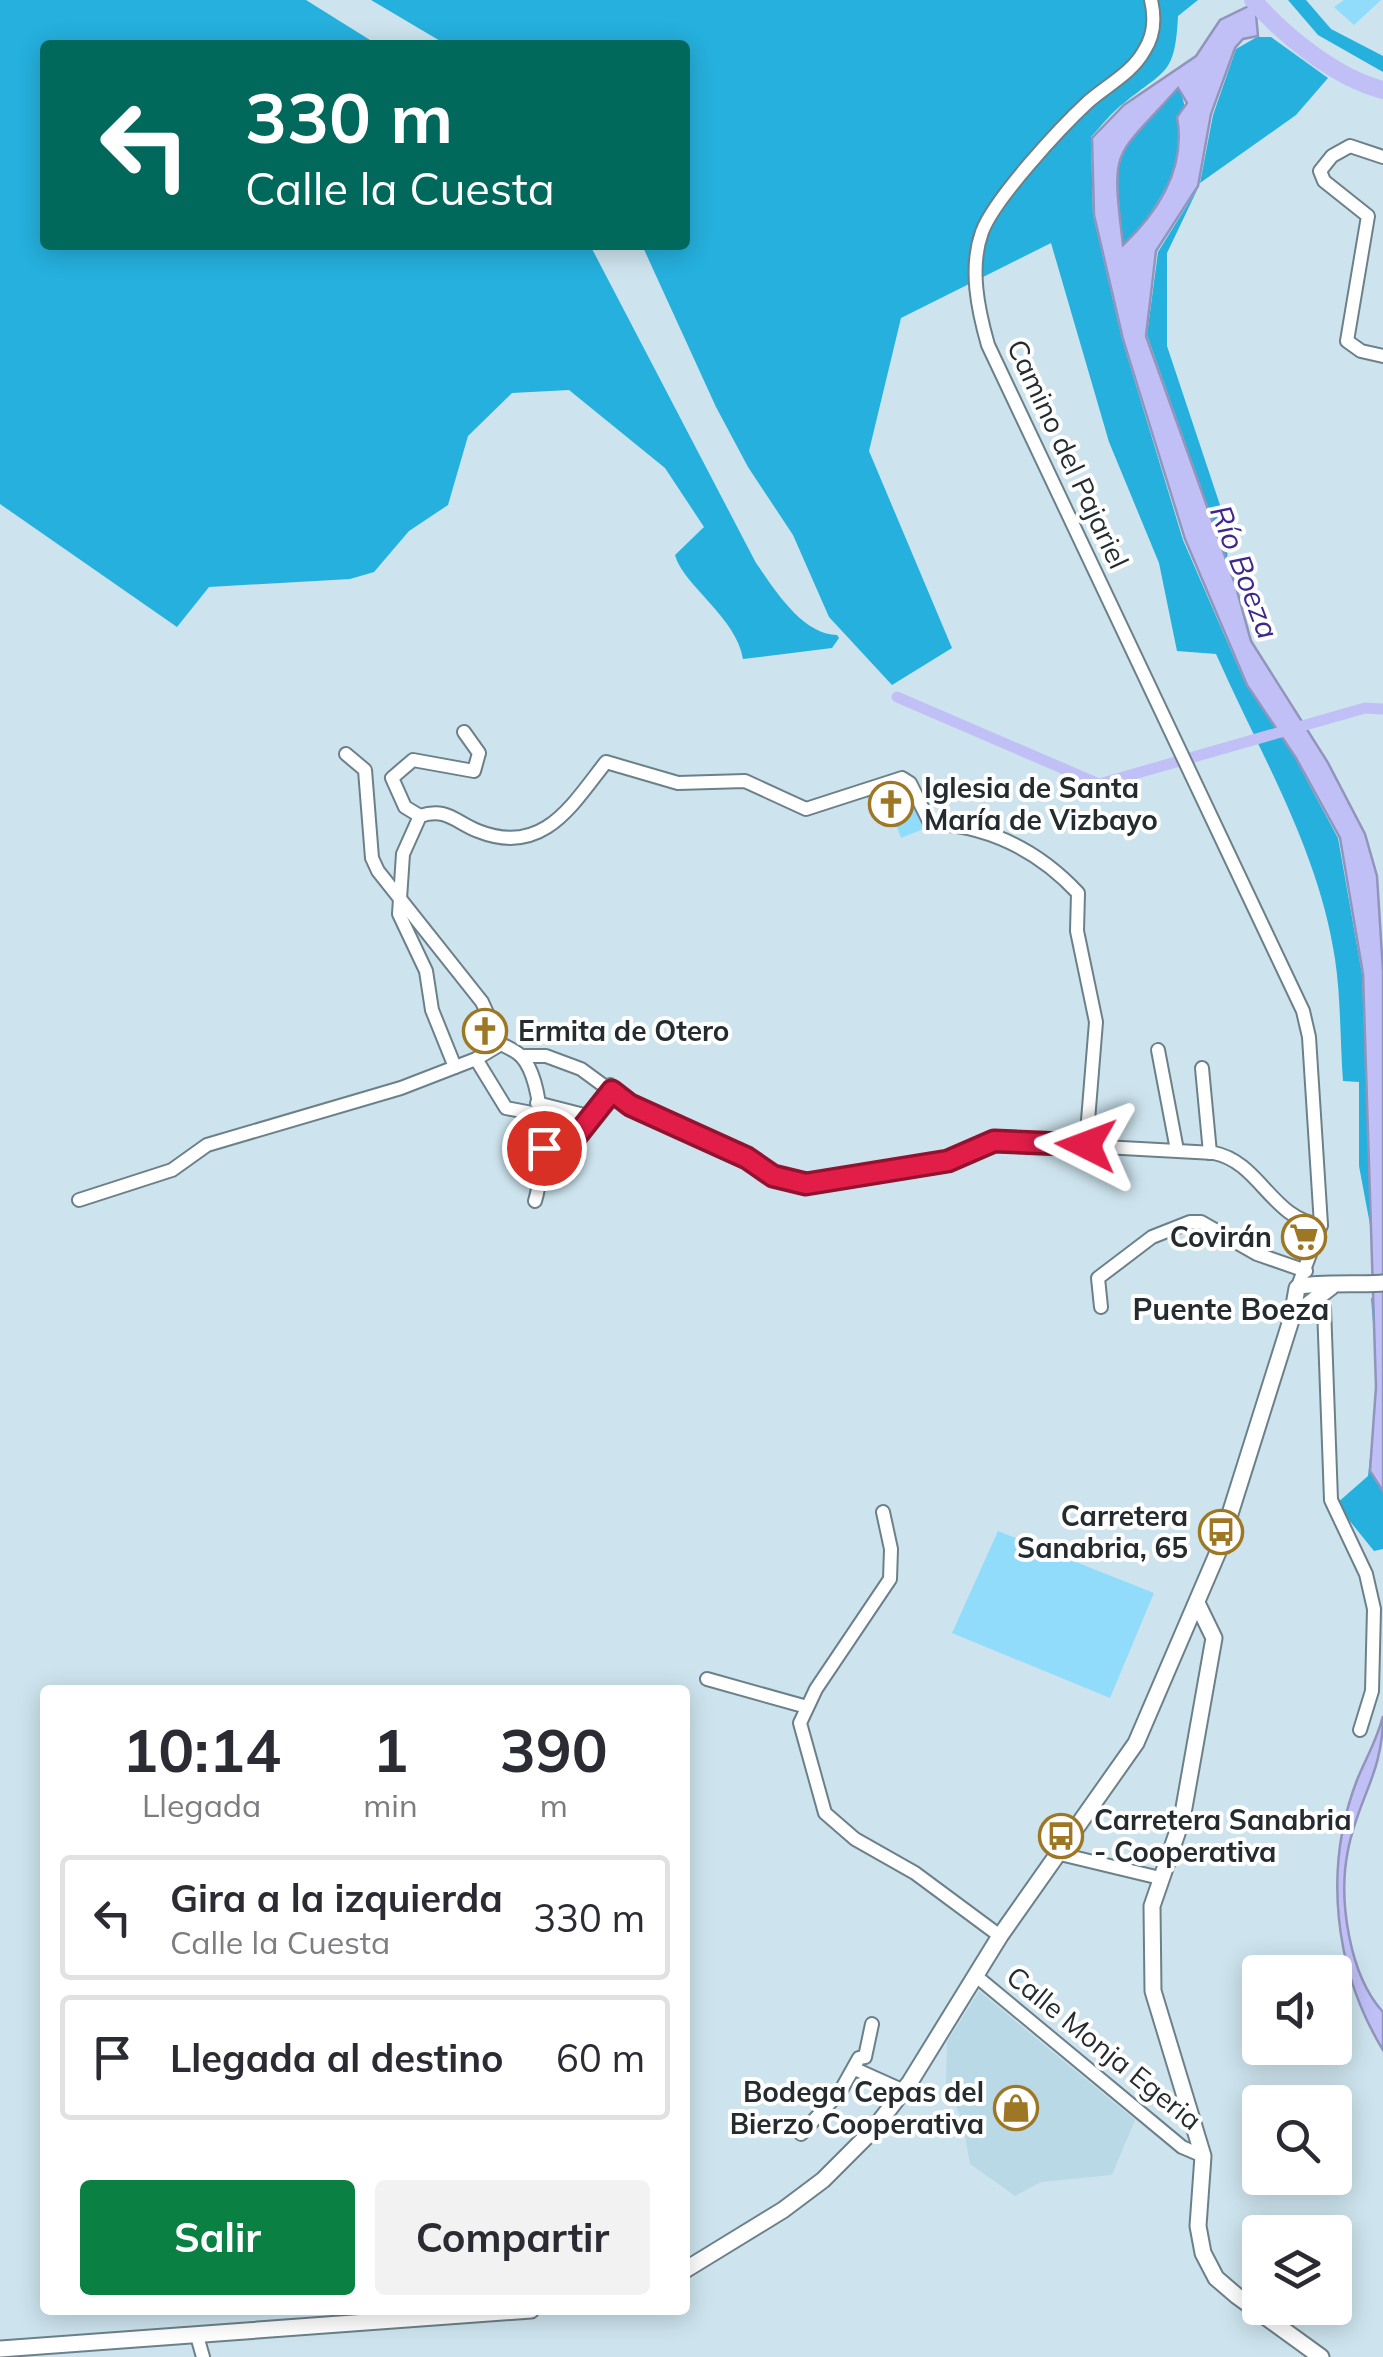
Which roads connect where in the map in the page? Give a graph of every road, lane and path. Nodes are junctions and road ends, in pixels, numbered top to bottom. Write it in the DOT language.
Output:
graph roads {
  1 [pos="1151,0"];
  2 [pos="1383,157"];
  3 [pos="1383,356"];
  4 [pos="464,732"];
  5 [pos="346,754"];
  6 [pos="420,816"];
  7 [pos="397,898"];
  8 [pos="501,1044"];
  9 [pos="1158,1050"];
  10 [pos="521,1056"];
  11 [pos="476,1060"];
  12 [pos="454,1067"];
  13 [pos="1202,1068"];
  14 [pos="611,1088"];
  15 [pos="538,1112"];
  16 [pos="588,1116"];
  17 [pos="1086,1145"];
  18 [pos="544,1148"];
  19 [pos="1176,1150"];
  20 [pos="1210,1153"];
  21 [pos="79,1200"];
  22 [pos="535,1200"];
  23 [pos="1321,1224"];
  24 [pos="1383,1284"];
  25 [pos="1314,1292"];
  26 [pos="1101,1307"];
  27 [pos="883,1512"];
  28 [pos="1205,1616"];
  29 [pos="707,1679"];
  30 [pos="808,1708"];
  31 [pos="1360,1730"];
  32 [pos="1060,1847"];
  33 [pos="1160,1878"];
  34 [pos="1000,1936"];
  35 [pos="976,1976"];
  36 [pos="872,2024"];
  37 [pos="855,2069"];
  38 [pos="904,2091"];
  39 [pos="802,2134"];
  40 [pos="1203,2156"];
  41 [pos="690,2267"];
  42 [pos="446,2315"];
  43 [pos="197,2336"];
  44 [pos="0,2349"];
  45 [pos="204,2357"];
  46 [pos="1321,2357"];
  1 -- 23 [label="street, Camino del Pajariel"];
  2 -- 3 [label="street"];
  4 -- 6 [label="street"];
  5 -- 7 [label="street"];
  6 -- 7 [label="street"];
  6 -- 17 [label="street"];
  7 -- 8 [label="street"];
  7 -- 12 [label="street"];
  8 -- 10 [label="street"];
  8 -- 11 [label="street"];
  9 -- 19 [label="street"];
  10 -- 14 [label="street"];
  10 -- 15 [label="street"];
  11 -- 12 [label="street"];
  11 -- 15 [label="street"];
  12 -- 21 [label="street"];
  13 -- 20 [label="street"];
  14 -- 16 [label="street"];
  14 -- 17 [label="street"];
  15 -- 16 [label="street"];
  15 -- 18 [label="street"];
  16 -- 18 [label="street"];
  17 -- 19 [label="street"];
  18 -- 22 [label="street"];
  19 -- 20 [label="street"];
  20 -- 23 [label="street"];
  23 -- 25 [label="street"];
  24 -- 25 [label="street"];
  25 -- 26 [label="street"];
  25 -- 28 [label="street"];
  25 -- 31 [label="street"];
  27 -- 30 [label="street"];
  28 -- 32 [label="street"];
  28 -- 33 [label="street"];
  29 -- 30 [label="street"];
  30 -- 34 [label="street"];
  32 -- 33 [label="street"];
  32 -- 34 [label="street"];
  33 -- 40 [label="street"];
  34 -- 35 [label="street"];
  35 -- 38 [label="street"];
  35 -- 40 [label="street, Calle Monja Egeria"];
  36 -- 37 [label="street"];
  37 -- 38 [label="street"];
  37 -- 39 [label="street"];
  38 -- 41 [label="street"];
  40 -- 46 [label="street"];
  42 -- 43 [label="street"];
  43 -- 44 [label="street"];
  43 -- 45 [label="street"];
}
